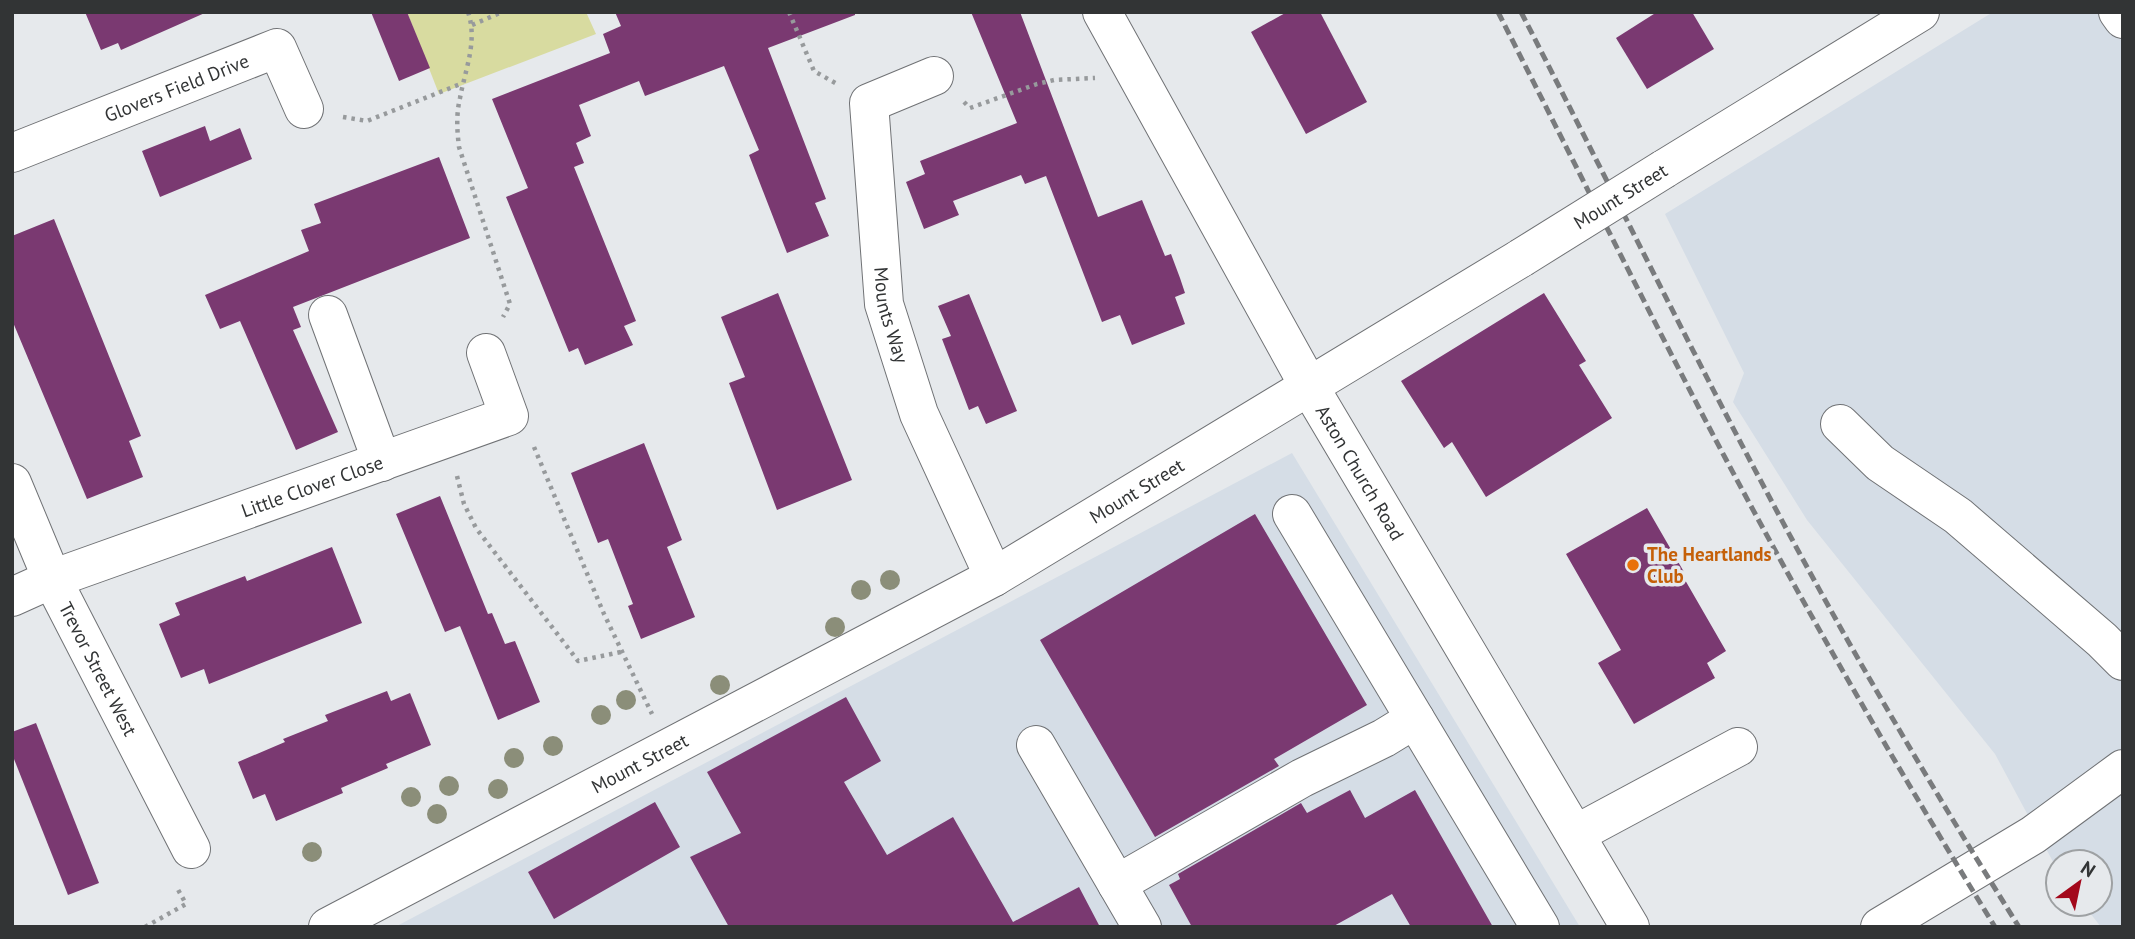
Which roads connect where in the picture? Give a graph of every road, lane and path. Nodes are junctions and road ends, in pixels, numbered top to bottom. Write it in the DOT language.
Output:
graph roads {
  1 [pos="468,12"];
  2 [pos="502,12"];
  3 [pos="789,12"];
  4 [pos="1102,12"];
  5 [pos="2118,12"];
  6 [pos="1918,13"];
  7 [pos="2123,19"];
  8 [pos="472,25"];
  9 [pos="934,76"];
  10 [pos="1138,78"];
  11 [pos="463,82"];
  12 [pos="869,103"];
  13 [pos="304,109"];
  14 [pos="12,153"];
  15 [pos="328,315"];
  16 [pos="486,353"];
  17 [pos="1310,388"];
  18 [pos="509,416"];
  19 [pos="1840,424"];
  20 [pos="448,438"];
  21 [pos="382,462"];
  22 [pos="12,483"];
  23 [pos="1292,514"];
  24 [pos="994,577"];
  25 [pos="52,579"];
  26 [pos="12,597"];
  27 [pos="622,652"];
  28 [pos="2123,662"];
  29 [pos="1415,719"];
  30 [pos="1036,745"];
  31 [pos="1738,747"];
  32 [pos="668,748"];
  33 [pos="2123,769"];
  34 [pos="1576,834"];
  35 [pos="191,849"];
  36 [pos="1117,884"];
  37 [pos="145,927"];
  38 [pos="328,927"];
  39 [pos="1142,927"];
  40 [pos="1540,927"];
  41 [pos="1630,927"];
  42 [pos="1880,927"];
  1 -- 8 [label="path"];
  2 -- 8 [label="path"];
  3 -- 12 [label="path"];
  4 -- 10 [label="street, Aston Church Road"];
  5 -- 7 [label="street"];
  6 -- 17 [label="street, Mount Street, bridge"];
  8 -- 11 [label="path"];
  9 -- 10 [label="path"];
  9 -- 12 [label="street"];
  10 -- 17 [label="street, Aston Church Road"];
  11 -- 13 [label="path"];
  11 -- 16 [label="path"];
  12 -- 24 [label="street, Mounts Way"];
  13 -- 14 [label="street, Glovers Field Drive"];
  15 -- 21 [label="street"];
  16 -- 18 [label="street"];
  17 -- 24 [label="street, Mount Street"];
  17 -- 34 [label="street, Aston Church Road"];
  18 -- 20 [label="street, Little Clover Close"];
  18 -- 27 [label="path"];
  19 -- 28 [label="street"];
  20 -- 21 [label="street, Little Clover Close"];
  20 -- 27 [label="path"];
  21 -- 25 [label="street, Little Clover Close"];
  22 -- 25 [label="street, Trevor Street West"];
  23 -- 29 [label="street"];
  24 -- 32 [label="street, Mount Street"];
  25 -- 26 [label="street, Little Clover Close"];
  25 -- 35 [label="street, Trevor Street West"];
  27 -- 32 [label="path"];
  29 -- 36 [label="street"];
  29 -- 40 [label="street"];
  30 -- 36 [label="street"];
  31 -- 34 [label="street"];
  32 -- 38 [label="street, Mount Street"];
  33 -- 42 [label="street"];
  34 -- 41 [label="street, Aston Church Road"];
  35 -- 37 [label="path"];
  36 -- 39 [label="street"];
}
